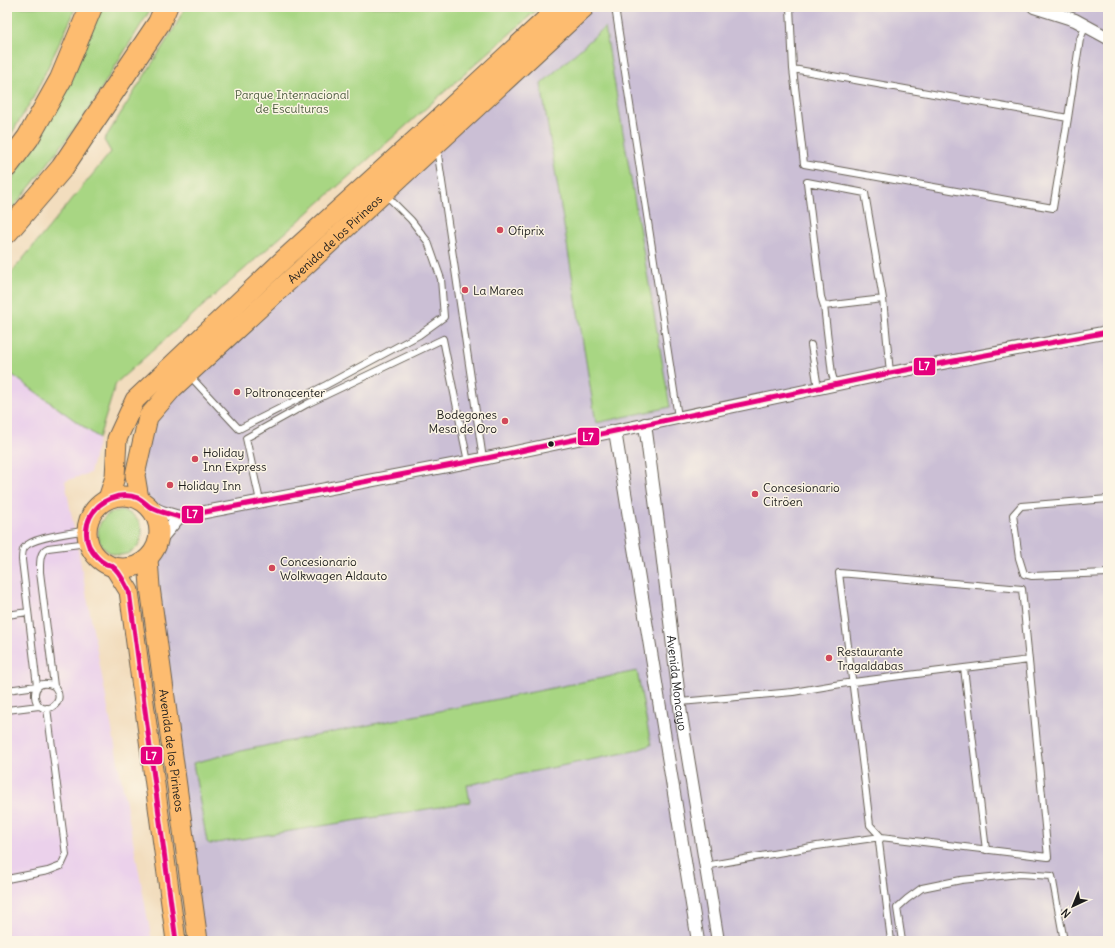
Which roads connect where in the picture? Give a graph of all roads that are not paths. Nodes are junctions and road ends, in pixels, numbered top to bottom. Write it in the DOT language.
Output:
graph roads {
  1 [pos="91,7"];
  2 [pos="166,7"];
  3 [pos="559,7"];
  4 [pos="585,7"];
  5 [pos="615,7"];
  6 [pos="790,7"];
  7 [pos="1034,7"];
  8 [pos="1053,10"];
  9 [pos="1086,25"];
  10 [pos="1108,38"];
  11 [pos="793,69"];
  12 [pos="1068,118"];
  13 [pos="436,145"];
  14 [pos="7,166"];
  15 [pos="384,194"];
  16 [pos="7,232"];
  17 [pos="883,299"];
  18 [pos="824,306"];
  19 [pos="1108,332"];
  20 [pos="811,345"];
  21 [pos="890,373"];
  22 [pos="188,374"];
  23 [pos="834,384"];
  24 [pos="818,388"];
  25 [pos="678,417"];
  26 [pos="645,424"];
  27 [pos="615,431"];
  28 [pos="483,459"];
  29 [pos="468,462"];
  30 [pos="108,499"];
  31 [pos="1108,499"];
  32 [pos="260,501"];
  33 [pos="144,502"];
  34 [pos="179,517"];
  35 [pos="87,537"];
  36 [pos="158,542"];
  37 [pos="148,559"];
  38 [pos="114,567"];
  39 [pos="1108,573"];
  40 [pos="28,612"];
  41 [pos="7,615"];
  42 [pos="1029,660"];
  43 [pos="964,668"];
  44 [pos="852,682"];
  45 [pos="38,686"];
  46 [pos="54,686"];
  47 [pos="7,690"];
  48 [pos="680,702"];
  49 [pos="660,704"];
  50 [pos="39,706"];
  51 [pos="48,708"];
  52 [pos="7,710"];
  53 [pos="881,837"];
  54 [pos="986,850"];
  55 [pos="706,866"];
  56 [pos="7,879"];
  57 [pos="176,941"];
  58 [pos="198,941"];
  59 [pos="698,941"];
  60 [pos="718,941"];
  61 [pos="891,941"];
  62 [pos="902,941"];
  63 [pos="1064,941"];
  1 -- 14 [label="highway"];
  2 -- 16 [label="highway"];
  3 -- 30 [label="main road, Avenida de los Pirineos"];
  4 -- 13 [label="main road, Avenida de los Pirineos"];
  5 -- 25 [label="lane"];
  6 -- 11 [label="lane"];
  7 -- 8 [label="street"];
  8 -- 9 [label="street"];
  9 -- 10 [label="street"];
  9 -- 12 [label="lane"];
  11 -- 12 [label="lane"];
  11 -- 12 [label="lane"];
  13 -- 15 [label="main road, Avenida de los Pirineos"];
  13 -- 28 [label="lane"];
  15 -- 22 [label="main road, Avenida de los Pirineos"];
  15 -- 22 [label="lane"];
  17 -- 18 [label="lane"];
  17 -- 18 [label="lane"];
  17 -- 21 [label="lane"];
  18 -- 23 [label="lane"];
  19 -- 21 [label="street"];
  20 -- 24 [label="lane"];
  21 -- 23 [label="street"];
  22 -- 33 [label="main road, Avenida de los Pirineos"];
  23 -- 24 [label="street"];
  24 -- 25 [label="street"];
  25 -- 26 [label="street"];
  26 -- 27 [label="street"];
  26 -- 48 [label="street, Avenida Moncayo"];
  27 -- 28 [label="street"];
  27 -- 49 [label="street, Avenida Moncayo"];
  28 -- 29 [label="street"];
  29 -- 32 [label="street"];
  29 -- 32 [label="lane"];
  30 -- 33 [label="main road"];
  30 -- 35 [label="main road"];
  31 -- 39 [label="lane"];
  32 -- 34 [label="street"];
  33 -- 34 [label="street"];
  33 -- 36 [label="main road"];
  34 -- 36 [label="street"];
  35 -- 38 [label="main road"];
  35 -- 40 [label="lane"];
  35 -- 46 [label="lane"];
  36 -- 37 [label="main road"];
  37 -- 38 [label="main road"];
  37 -- 58 [label="main road, Avenida de los Pirineos"];
  38 -- 57 [label="main road, Avenida de los Pirineos"];
  40 -- 41 [label="lane"];
  40 -- 45 [label="lane"];
  42 -- 43 [label="lane"];
  42 -- 44 [label="lane"];
  42 -- 54 [label="lane"];
  43 -- 44 [label="lane"];
  43 -- 54 [label="lane"];
  44 -- 48 [label="lane"];
  44 -- 53 [label="lane"];
  45 -- 46 [label="lane"];
  45 -- 47 [label="lane"];
  45 -- 50 [label="lane"];
  46 -- 51 [label="lane"];
  48 -- 49 [label="street"];
  48 -- 55 [label="street, Avenida Moncayo"];
  49 -- 59 [label="street, Avenida Moncayo"];
  50 -- 51 [label="lane"];
  50 -- 52 [label="lane"];
  51 -- 56 [label="lane"];
  53 -- 54 [label="lane"];
  53 -- 55 [label="lane"];
  53 -- 61 [label="lane"];
  55 -- 60 [label="street, Avenida Moncayo"];
  62 -- 63 [label="lane"];
}
